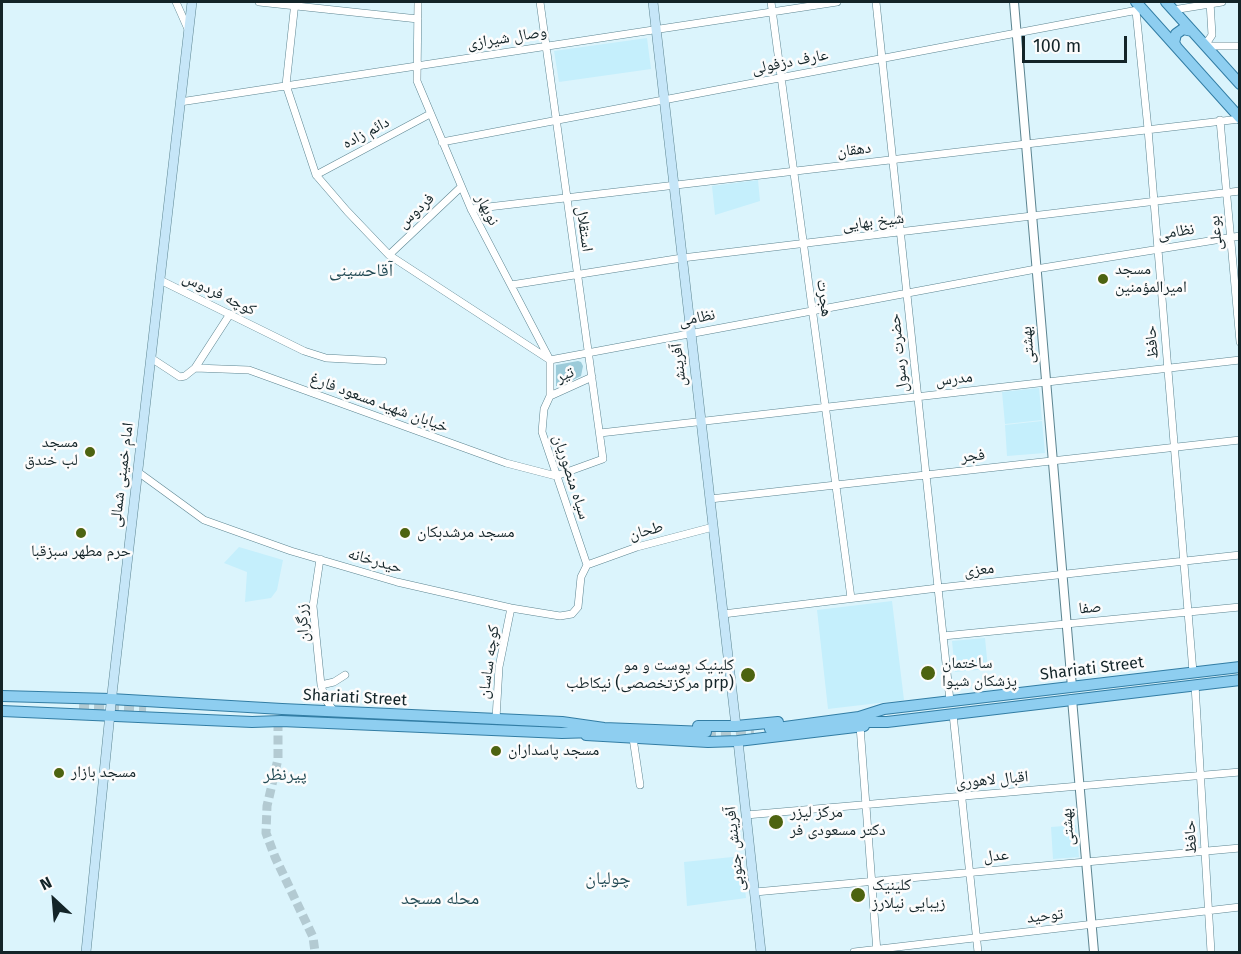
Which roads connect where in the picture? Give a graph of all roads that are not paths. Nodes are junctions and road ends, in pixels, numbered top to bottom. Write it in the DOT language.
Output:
graph roads {
  1 [pos="176,2"];
  2 [pos="192,2"];
  3 [pos="259,2"];
  4 [pos="418,2"];
  5 [pos="540,2"];
  6 [pos="653,2"];
  7 [pos="771,2"];
  8 [pos="837,2"];
  9 [pos="876,2"];
  10 [pos="1014,2"];
  11 [pos="1222,2"];
  12 [pos="295,3"];
  13 [pos="1210,3"];
  14 [pos="1168,4"];
  15 [pos="1140,8"];
  16 [pos="772,11"];
  17 [pos="418,19"];
  18 [pos="656,29"];
  19 [pos="188,31"];
  20 [pos="1192,31"];
  21 [pos="1016,33"];
  22 [pos="1203,44"];
  23 [pos="546,46"];
  24 [pos="1176,46"];
  25 [pos="1239,46"];
  26 [pos="882,59"];
  27 [pos="417,66"];
  28 [pos="781,78"];
  29 [pos="1239,84"];
  30 [pos="286,86"];
  31 [pos="664,100"];
  32 [pos="180,102"];
  33 [pos="430,114"];
  34 [pos="1239,118"];
  35 [pos="555,120"];
  36 [pos="1220,120"];
  37 [pos="1148,129"];
  38 [pos="442,142"];
  39 [pos="1026,144"];
  40 [pos="892,159"];
  41 [pos="794,171"];
  42 [pos="316,176"];
  43 [pos="674,186"];
  44 [pos="461,187"];
  45 [pos="1239,191"];
  46 [pos="1226,192"];
  47 [pos="566,198"];
  48 [pos="1154,201"];
  49 [pos="471,210"];
  50 [pos="1032,216"];
  51 [pos="900,232"];
  52 [pos="1239,236"];
  53 [pos="1230,237"];
  54 [pos="803,244"];
  55 [pos="1158,249"];
  56 [pos="389,255"];
  57 [pos="682,258"];
  58 [pos="1036,269"];
  59 [pos="576,275"];
  60 [pos="160,280"];
  61 [pos="511,285"];
  62 [pos="906,293"];
  63 [pos="812,310"];
  64 [pos="230,314"];
  65 [pos="690,332"];
  66 [pos="1239,342"];
  67 [pos="588,352"];
  68 [pos="151,358"];
  69 [pos="550,360"];
  70 [pos="1239,360"];
  71 [pos="382,361"];
  72 [pos="195,368"];
  73 [pos="1168,368"];
  74 [pos="592,377"];
  75 [pos="1046,382"];
  76 [pos="550,396"];
  77 [pos="917,397"];
  78 [pos="825,407"];
  79 [pos="701,421"];
  80 [pos="600,433"];
  81 [pos="1239,440"];
  82 [pos="1174,446"];
  83 [pos="1053,461"];
  84 [pos="138,472"];
  85 [pos="926,474"];
  86 [pos="556,476"];
  87 [pos="836,485"];
  88 [pos="710,500"];
  89 [pos="713,527"];
  90 [pos="1239,555"];
  91 [pos="320,559"];
  92 [pos="1184,561"];
  93 [pos="588,565"];
  94 [pos="1062,574"];
  95 [pos="938,588"];
  96 [pos="851,598"];
  97 [pos="1239,607"];
  98 [pos="511,608"];
  99 [pos="1188,613"];
  100 [pos="723,614"];
  101 [pos="1066,624"];
  102 [pos="943,636"];
  103 [pos="1239,667"];
  104 [pos="1193,672"];
  105 [pos="345,675"];
  106 [pos="1239,680"];
  107 [pos="321,685"];
  108 [pos="1195,685"];
  109 [pos="1072,687"];
  110 [pos="2,696"];
  111 [pos="111,699"];
  112 [pos="1072,699"];
  113 [pos="950,701"];
  114 [pos="2,704"];
  115 [pos="80,707"];
  116 [pos="282,709"];
  117 [pos="2,711"];
  118 [pos="336,712"];
  119 [pos="953,714"];
  120 [pos="110,716"];
  121 [pos="496,719"];
  122 [pos="281,722"];
  123 [pos="887,722"];
  124 [pos="736,726"];
  125 [pos="860,726"];
  126 [pos="562,728"];
  127 [pos="769,731"];
  128 [pos="708,734"];
  129 [pos="633,738"];
  130 [pos="738,741"];
  131 [pos="1239,772"];
  132 [pos="1201,775"];
  133 [pos="640,785"];
  134 [pos="1080,786"];
  135 [pos="962,796"];
  136 [pos="865,804"];
  137 [pos="746,814"];
  138 [pos="1239,848"];
  139 [pos="1205,851"];
  140 [pos="1086,861"];
  141 [pos="970,872"];
  142 [pos="872,881"];
  143 [pos="755,892"];
  144 [pos="1239,907"];
  145 [pos="1209,910"];
  146 [pos="1091,924"];
  147 [pos="977,938"];
  148 [pos="877,951"];
  149 [pos="86,952"];
  150 [pos="761,952"];
  151 [pos="854,952"];
  152 [pos="978,952"];
  153 [pos="1094,952"];
  154 [pos="1211,952"];
  1 -- 19 [label="street"];
  2 -- 19 [label="main road, امام خمینی شمالی"];
  3 -- 12 [label="street"];
  4 -- 17 [label="street, نوبهار"];
  5 -- 23 [label="street, استقلال"];
  6 -- 18 [label="main road, آفرینش"];
  7 -- 16 [label="street, هجرت"];
  8 -- 16 [label="street, وصال شیرازی"];
  9 -- 26 [label="street, حضرت رسول"];
  10 -- 21 [label="street, بهشتی"];
  11 -- 13 [label="street"];
  12 -- 17 [label="street"];
  12 -- 30 [label="street"];
  13 -- 14 [label="street"];
  13 -- 22 [label="street"];
  14 -- 15 [label="main road"];
  14 -- 20 [label="main road"];
  15 -- 21 [label="street, عارف دزفولی"];
  15 -- 24 [label="main road"];
  15 -- 37 [label="street, حافظ"];
  16 -- 18 [label="street, وصال شیرازی"];
  16 -- 28 [label="street, هجرت"];
  17 -- 27 [label="street, نوبهار"];
  18 -- 23 [label="street, وصال شیرازی"];
  18 -- 31 [label="main road, آفرینش"];
  19 -- 32 [label="main road, امام خمینی شمالی"];
  20 -- 22 [label="main road"];
  20 -- 24 [label="main road"];
  21 -- 26 [label="street, عارف دزفولی"];
  21 -- 39 [label="street, بهشتی"];
  22 -- 25 [label="street"];
  22 -- 29 [label="main road"];
  23 -- 27 [label="street, وصال شیرازی"];
  23 -- 35 [label="street, استقلال"];
  24 -- 34 [label="main road"];
  26 -- 28 [label="street, عارف دزفولی"];
  26 -- 40 [label="street, حضرت رسول"];
  27 -- 30 [label="street, وصال شیرازی"];
  27 -- 33 [label="street, نوبهار"];
  28 -- 31 [label="street, عارف دزفولی"];
  28 -- 41 [label="street, هجرت"];
  30 -- 32 [label="street, وصال شیرازی"];
  30 -- 42 [label="street"];
  31 -- 35 [label="street, عارف دزفولی"];
  31 -- 43 [label="main road, آفرینش"];
  32 -- 60 [label="main road, امام خمینی شمالی"];
  33 -- 38 [label="street, نوبهار"];
  33 -- 42 [label="street, دائم زاده"];
  34 -- 36 [label="street, دهقان"];
  35 -- 38 [label="street, عارف دزفولی"];
  35 -- 47 [label="street, استقلال"];
  36 -- 37 [label="street, دهقان"];
  36 -- 46 [label="street, بوعلی"];
  37 -- 39 [label="street, دهقان"];
  37 -- 48 [label="street, حافظ"];
  38 -- 44 [label="street, نوبهار"];
  39 -- 40 [label="street, دهقان"];
  39 -- 50 [label="street, بهشتی"];
  40 -- 41 [label="street, دهقان"];
  40 -- 51 [label="street, حضرت رسول"];
  41 -- 43 [label="street, دهقان"];
  41 -- 54 [label="street, هجرت"];
  42 -- 56 [label="street"];
  43 -- 47 [label="street, دهقان"];
  43 -- 57 [label="main road, آفرینش"];
  44 -- 49 [label="street, نوبهار"];
  44 -- 56 [label="street, فردوس"];
  45 -- 46 [label="street, شیخ بهایی"];
  46 -- 48 [label="street, شیخ بهایی"];
  46 -- 53 [label="street, بوعلی"];
  47 -- 49 [label="street, دهقان"];
  47 -- 59 [label="street, استقلال"];
  48 -- 50 [label="street, شیخ بهایی"];
  48 -- 55 [label="street, حافظ"];
  49 -- 61 [label="street, نوبهار"];
  50 -- 51 [label="street, شیخ بهایی"];
  50 -- 58 [label="street, بهشتی"];
  51 -- 54 [label="street, شیخ بهایی"];
  51 -- 62 [label="street, حضرت رسول"];
  52 -- 53 [label="street, نظامی"];
  53 -- 55 [label="street, نظامی"];
  53 -- 66 [label="street, بوعلی"];
  54 -- 57 [label="street, شیخ بهایی"];
  54 -- 63 [label="street, هجرت"];
  55 -- 58 [label="street, نظامی"];
  55 -- 73 [label="street, حافظ"];
  56 -- 69 [label="street"];
  57 -- 59 [label="street, شیخ بهایی"];
  57 -- 65 [label="main road, آفرینش"];
  58 -- 62 [label="street, نظامی"];
  58 -- 75 [label="street, بهشتی"];
  59 -- 61 [label="street, شیخ بهایی"];
  59 -- 67 [label="street, استقلال"];
  60 -- 64 [label="street, کوچه فردوس"];
  60 -- 68 [label="main road, امام خمینی شمالی"];
  61 -- 69 [label="street, نوبهار"];
  62 -- 63 [label="street, نظامی"];
  62 -- 77 [label="street, حضرت رسول"];
  63 -- 65 [label="street, نظامی"];
  63 -- 78 [label="street, هجرت"];
  64 -- 71 [label="street, کوچه فردوس"];
  64 -- 72 [label="street"];
  65 -- 67 [label="street, نظامی"];
  65 -- 79 [label="main road, آفرینش"];
  67 -- 69 [label="street, نظامی"];
  67 -- 74 [label="street, استقلال"];
  68 -- 72 [label="street, خیابان شهید مسعود فارغ"];
  68 -- 84 [label="main road, امام خمینی شمالی"];
  69 -- 76 [label="street, سیاه منصوریان"];
  70 -- 73 [label="street, مدرس"];
  72 -- 86 [label="street, خیابان شهید مسعود فارغ"];
  73 -- 75 [label="street, مدرس"];
  73 -- 82 [label="street, حافظ"];
  74 -- 76 [label="street, تیر"];
  74 -- 80 [label="street, استقلال"];
  75 -- 77 [label="street, مدرس"];
  75 -- 83 [label="street, بهشتی"];
  76 -- 86 [label="street, سیاه منصوریان"];
  77 -- 78 [label="street, مدرس"];
  77 -- 85 [label="street, حضرت رسول"];
  78 -- 79 [label="street, مدرس"];
  78 -- 87 [label="street, هجرت"];
  79 -- 80 [label="street, مدرس"];
  79 -- 88 [label="main road, آفرینش"];
  80 -- 86 [label="street, استقلال"];
  81 -- 82 [label="street, فجر"];
  82 -- 83 [label="street, فجر"];
  82 -- 92 [label="street, حافظ"];
  83 -- 85 [label="street, فجر"];
  83 -- 94 [label="street, بهشتی"];
  84 -- 91 [label="street, حیدرخانه"];
  84 -- 111 [label="main road, امام خمینی شمالی"];
  85 -- 87 [label="street, فجر"];
  85 -- 95 [label="street, حضرت رسول"];
  86 -- 93 [label="street, سیاه منصوریان"];
  87 -- 88 [label="street, فجر"];
  87 -- 96 [label="street, هجرت"];
  88 -- 89 [label="main road, آفرینش"];
  89 -- 93 [label="street, طحان"];
  89 -- 100 [label="main road, آفرینش"];
  90 -- 92 [label="street, معزی"];
  91 -- 98 [label="street, حیدرخانه"];
  91 -- 107 [label="street, زرگران"];
  92 -- 94 [label="street, معزی"];
  92 -- 99 [label="street, حافظ"];
  93 -- 98 [label="street, حیدرخانه"];
  94 -- 95 [label="street, معزی"];
  94 -- 101 [label="street, بهشتی"];
  95 -- 96 [label="street, معزی"];
  95 -- 102 [label="street, حضرت رسول"];
  96 -- 100 [label="street, معزی"];
  97 -- 99 [label="street, صفا"];
  98 -- 121 [label="street, کوچه ساسان"];
  99 -- 101 [label="street, صفا"];
  99 -- 104 [label="street, حافظ"];
  100 -- 124 [label="main road, آفرینش"];
  101 -- 102 [label="street, صفا"];
  101 -- 109 [label="street, بهشتی"];
  102 -- 113 [label="street, حضرت رسول"];
  103 -- 104 [label="main road, Shariati Street"];
  104 -- 109 [label="main road, Shariati Street"];
  105 -- 107 [label="street"];
  106 -- 108 [label="main road, Shariati Street"];
  107 -- 118 [label="street"];
  108 -- 112 [label="main road, Shariati Street"];
  108 -- 132 [label="street, حافظ"];
  109 -- 113 [label="main road, Shariati Street"];
  110 -- 111 [label="main road, Shariati Street"];
  111 -- 116 [label="main road, Shariati Street"];
  111 -- 120 [label="main road, امام خمینی شمالی"];
  112 -- 119 [label="main road, Shariati Street"];
  112 -- 134 [label="street, بهشتی"];
  113 -- 127 [label="main road, Shariati Street"];
  114 -- 115 [label="main road"];
  116 -- 118 [label="main road, Shariati Street"];
  116 -- 122 [label="main road"];
  117 -- 120 [label="main road, Shariati Street"];
  118 -- 121 [label="main road, Shariati Street"];
  119 -- 123 [label="main road, Shariati Street"];
  119 -- 135 [label="street"];
  120 -- 122 [label="main road, Shariati Street"];
  120 -- 149 [label="main road, امام خمینی شمالی"];
  121 -- 126 [label="main road, Shariati Street"];
  122 -- 126 [label="main road, Shariati Street"];
  123 -- 125 [label="main road"];
  123 -- 127 [label="main road, Shariati Street"];
  124 -- 127 [label="main road"];
  124 -- 128 [label="main road"];
  124 -- 130 [label="main road"];
  125 -- 127 [label="main road"];
  125 -- 136 [label="street"];
  126 -- 128 [label="main road"];
  126 -- 129 [label="main road"];
  127 -- 130 [label="main road"];
  128 -- 129 [label="main road"];
  128 -- 130 [label="main road"];
  129 -- 133 [label="street"];
  130 -- 137 [label="main road, آفرینش جنوبی"];
  131 -- 132 [label="street, اقبال لاهوری"];
  132 -- 134 [label="street, اقبال لاهوری"];
  132 -- 139 [label="street, حافظ"];
  134 -- 135 [label="street, اقبال لاهوری"];
  134 -- 140 [label="street, بهشتی"];
  135 -- 136 [label="street, اقبال لاهوری"];
  135 -- 141 [label="street"];
  136 -- 137 [label="street, اقبال لاهوری"];
  136 -- 142 [label="street"];
  137 -- 143 [label="main road, آفرینش جنوبی"];
  138 -- 139 [label="street, عدل"];
  139 -- 140 [label="street, عدل"];
  139 -- 145 [label="street, حافظ"];
  140 -- 141 [label="street, عدل"];
  140 -- 146 [label="street, بهشتی"];
  141 -- 142 [label="street, عدل"];
  141 -- 147 [label="street"];
  142 -- 143 [label="street, عدل"];
  142 -- 148 [label="street"];
  143 -- 150 [label="main road, آفرینش جنوبی"];
  144 -- 145 [label="street, توحید"];
  145 -- 146 [label="street, توحید"];
  145 -- 154 [label="street, حافظ"];
  146 -- 147 [label="street, توحید"];
  146 -- 153 [label="street, بهشتی"];
  147 -- 148 [label="street, توحید"];
  147 -- 152 [label="street"];
  148 -- 151 [label="street, توحید"];
}
